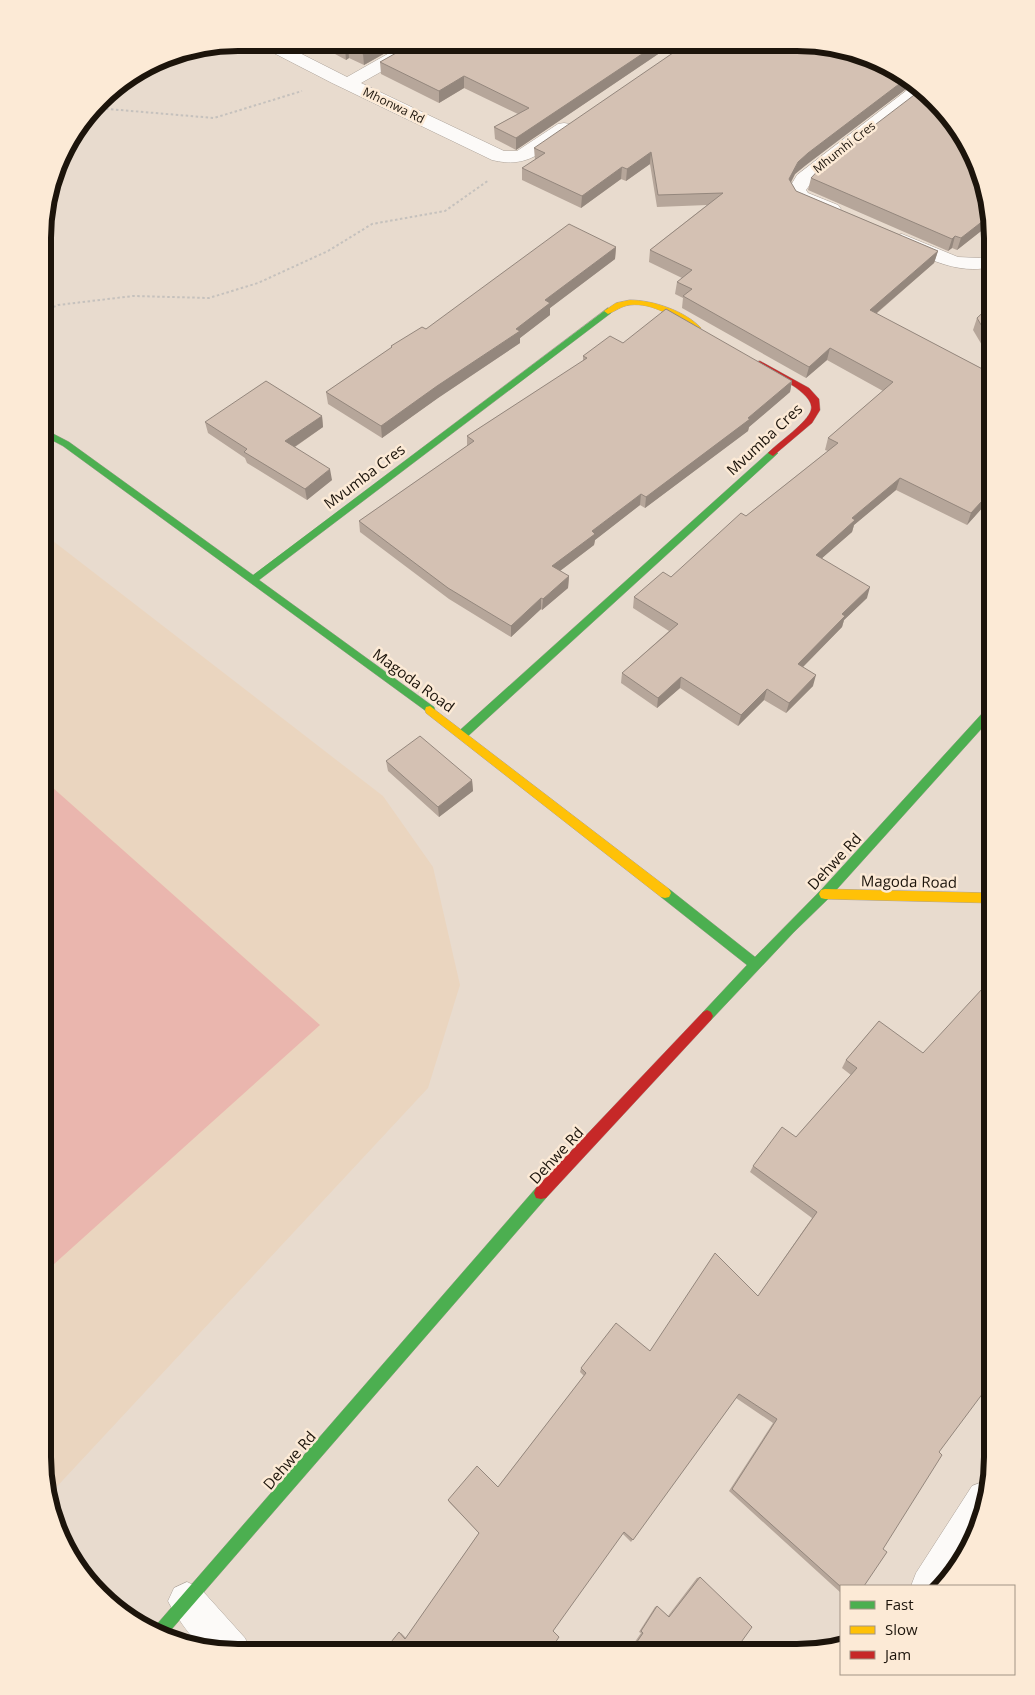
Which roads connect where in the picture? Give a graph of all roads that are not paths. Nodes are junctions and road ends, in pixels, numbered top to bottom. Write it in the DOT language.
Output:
graph roads {
  1 [pos="284,51"];
  2 [pos="402,51"];
  3 [pos="343,81"];
  4 [pos="914,93"];
  5 [pos="580,117"];
  6 [pos="844,215"];
  7 [pos="888,234"];
  8 [pos="984,263"];
  9 [pos="705,332"];
  10 [pos="746,356"];
  11 [pos="51,436"];
  12 [pos="253,580"];
  13 [pos="984,719"];
  14 [pos="463,734"];
  15 [pos="825,894"];
  16 [pos="984,898"];
  17 [pos="756,965"];
  18 [pos="974,1515"];
  19 [pos="930,1585"];
  20 [pos="187,1601"];
  21 [pos="162,1628"];
  22 [pos="225,1643"];
  1 -- 3 [label="street, Mhonwa Rd"];
  2 -- 3 [label="street"];
  3 -- 5 [label="street, Mhonwa Rd"];
  4 -- 6 [label="street, Mhumhi Cres"];
  7 -- 8 [label="street"];
  9 -- 12 [label="street, Mvumba Cres"];
  10 -- 14 [label="street, Mvumba Cres"];
  11 -- 12 [label="street, Magoda Road"];
  12 -- 14 [label="street, Magoda Road"];
  13 -- 15 [label="street, Dehwe Rd"];
  14 -- 17 [label="street, Magoda Road"];
  15 -- 16 [label="street, Magoda Road"];
  15 -- 17 [label="street, Dehwe Rd"];
  17 -- 20 [label="street, Dehwe Rd"];
  18 -- 19 [label="street"];
  20 -- 21 [label="street, Dehwe Rd"];
  20 -- 22 [label="street"];
}
